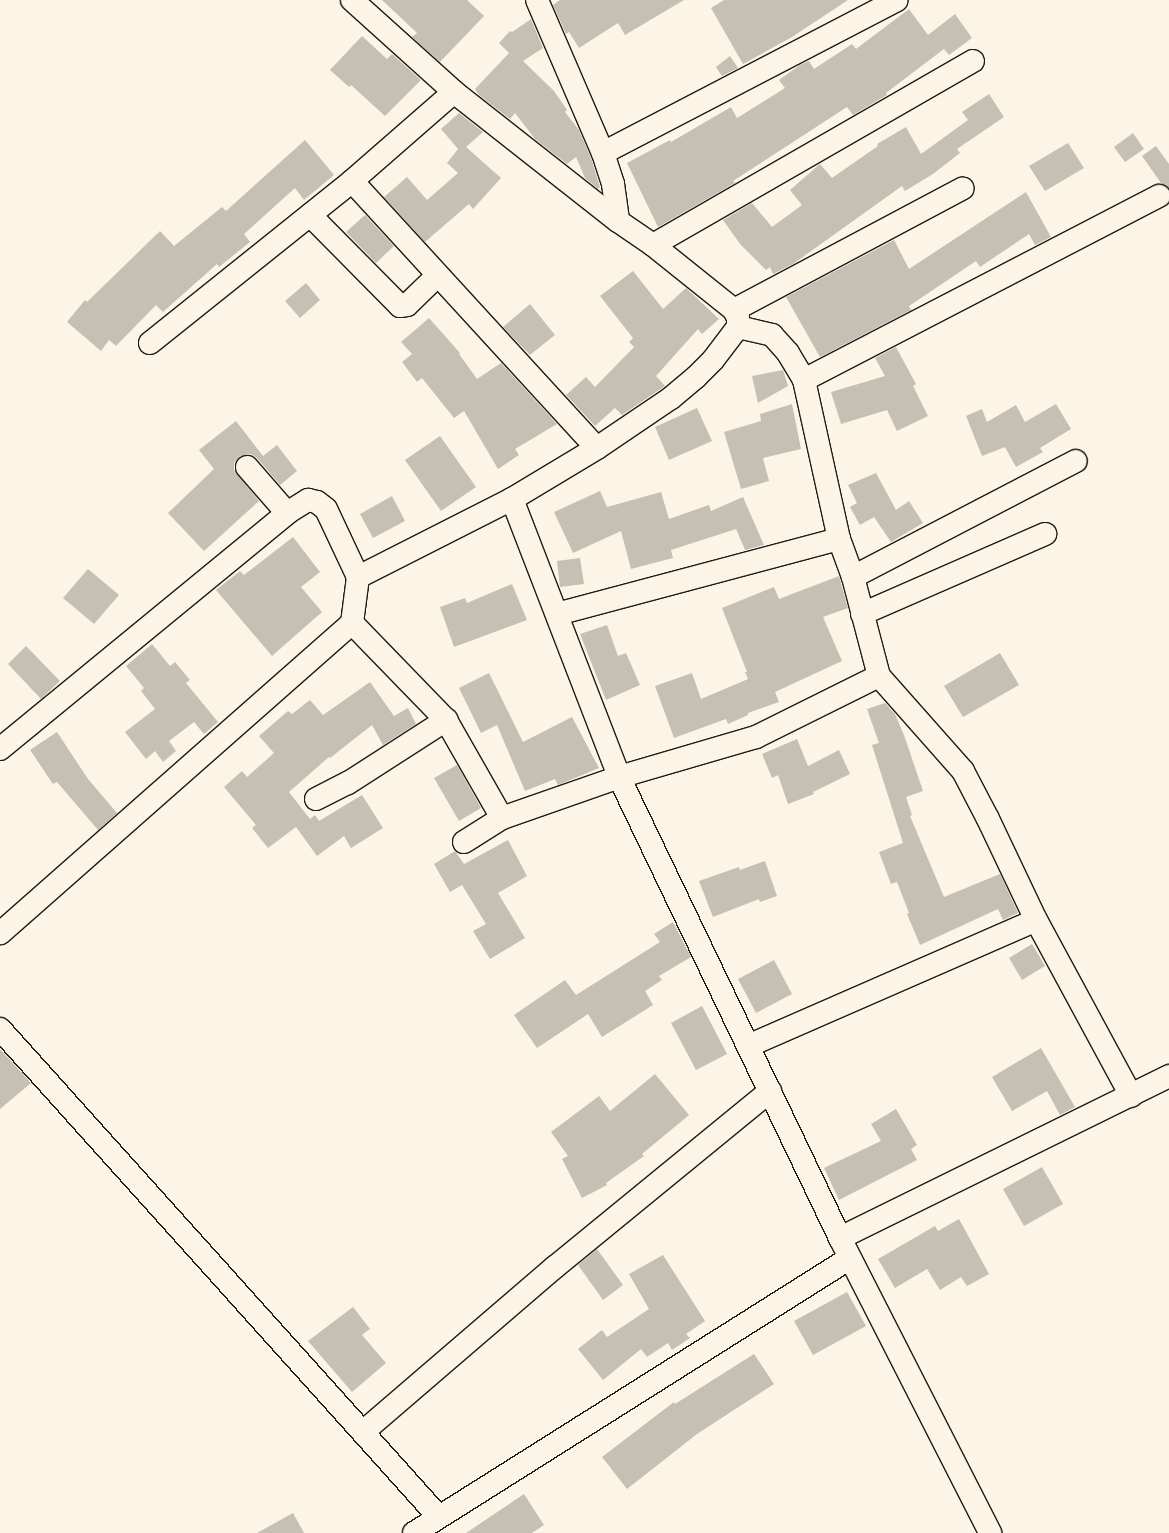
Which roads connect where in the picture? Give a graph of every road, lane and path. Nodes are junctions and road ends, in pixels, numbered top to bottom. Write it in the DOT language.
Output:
graph roads {
  1 [pos="352,0"];
  2 [pos="537,0"];
  3 [pos="897,0"];
  4 [pos="973,61"];
  5 [pos="454,92"];
  6 [pos="603,153"];
  7 [pos="352,181"];
  8 [pos="963,188"];
  9 [pos="1159,196"];
  10 [pos="310,215"];
  11 [pos="618,221"];
  12 [pos="653,244"];
  13 [pos="438,275"];
  14 [pos="736,319"];
  15 [pos="150,343"];
  16 [pos="804,380"];
  17 [pos="597,448"];
  18 [pos="1076,461"];
  19 [pos="247,467"];
  20 [pos="512,498"];
  21 [pos="287,513"];
  22 [pos="1045,534"];
  23 [pos="839,539"];
  24 [pos="358,577"];
  25 [pos="852,577"];
  26 [pos="557,614"];
  27 [pos="862,614"];
  28 [pos="352,623"];
  29 [pos="879,676"];
  30 [pos="446,720"];
  31 [pos="0,749"];
  32 [pos="619,777"];
  33 [pos="316,799"];
  34 [pos="502,818"];
  35 [pos="464,842"];
  36 [pos="1036,920"];
  37 [pos="0,933"];
  38 [pos="0,1029"];
  39 [pos="748,1046"];
  40 [pos="1169,1076"];
  41 [pos="770,1091"];
  42 [pos="1130,1096"];
  43 [pos="840,1238"];
  44 [pos="850,1258"];
  45 [pos="363,1432"];
  46 [pos="439,1517"];
  47 [pos="414,1533"];
  48 [pos="990,1533"];
  1 -- 5 [label="street"];
  2 -- 6 [label="street"];
  3 -- 6 [label="street"];
  4 -- 12 [label="street"];
  5 -- 7 [label="street"];
  5 -- 11 [label="street"];
  6 -- 11 [label="street"];
  7 -- 10 [label="street"];
  7 -- 13 [label="street"];
  8 -- 14 [label="street"];
  9 -- 16 [label="street"];
  10 -- 13 [label="street"];
  10 -- 15 [label="street"];
  11 -- 12 [label="street"];
  12 -- 14 [label="street"];
  13 -- 17 [label="street"];
  14 -- 16 [label="street"];
  14 -- 17 [label="street"];
  16 -- 23 [label="street"];
  17 -- 20 [label="street"];
  18 -- 25 [label="street"];
  19 -- 21 [label="street"];
  20 -- 24 [label="street"];
  20 -- 26 [label="street"];
  21 -- 24 [label="street"];
  21 -- 31 [label="street"];
  22 -- 27 [label="street"];
  23 -- 25 [label="street"];
  23 -- 26 [label="street"];
  24 -- 28 [label="street"];
  25 -- 27 [label="street"];
  26 -- 32 [label="street"];
  27 -- 29 [label="street"];
  28 -- 30 [label="street"];
  28 -- 37 [label="street"];
  29 -- 32 [label="street"];
  29 -- 36 [label="street"];
  30 -- 33 [label="street"];
  30 -- 34 [label="street"];
  32 -- 34 [label="street"];
  32 -- 39 [label="street"];
  34 -- 35 [label="street"];
  36 -- 39 [label="street"];
  36 -- 42 [label="street"];
  38 -- 45 [label="street"];
  39 -- 41 [label="street"];
  40 -- 42 [label="street"];
  41 -- 43 [label="street"];
  41 -- 45 [label="street"];
  42 -- 43 [label="street"];
  43 -- 44 [label="street"];
  44 -- 46 [label="street"];
  44 -- 48 [label="street"];
  45 -- 46 [label="street"];
  46 -- 47 [label="street"];
}
